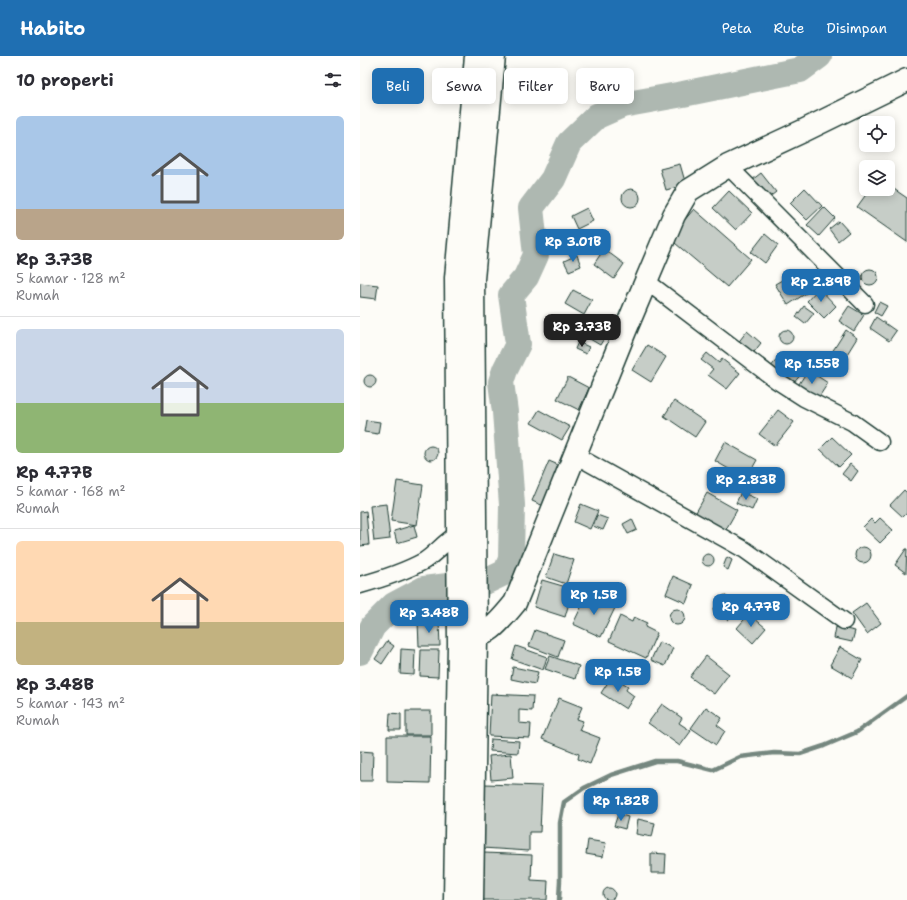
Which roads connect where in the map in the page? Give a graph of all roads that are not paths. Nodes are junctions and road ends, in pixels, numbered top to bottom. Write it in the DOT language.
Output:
graph roads {
  1 [pos="476,56"];
  2 [pos="494,56"];
  3 [pos="907,80"];
  4 [pos="728,166"];
  5 [pos="646,281"];
  6 [pos="865,304"];
  7 [pos="880,442"];
  8 [pos="575,455"];
  9 [pos="466,532"];
  10 [pos="360,585"];
  11 [pos="844,621"];
  12 [pos="468,641"];
  13 [pos="455,900"];
  14 [pos="472,900"];
  1 -- 9 [label="main road"];
  2 -- 9 [label="main road"];
  3 -- 4 [label="main road"];
  4 -- 5 [label="main road"];
  4 -- 6 [label="street"];
  5 -- 7 [label="street"];
  5 -- 8 [label="main road"];
  8 -- 11 [label="street"];
  8 -- 12 [label="main road"];
  9 -- 10 [label="street"];
  9 -- 12 [label="main road"];
  12 -- 13 [label="main road"];
  12 -- 14 [label="main road"];
}
